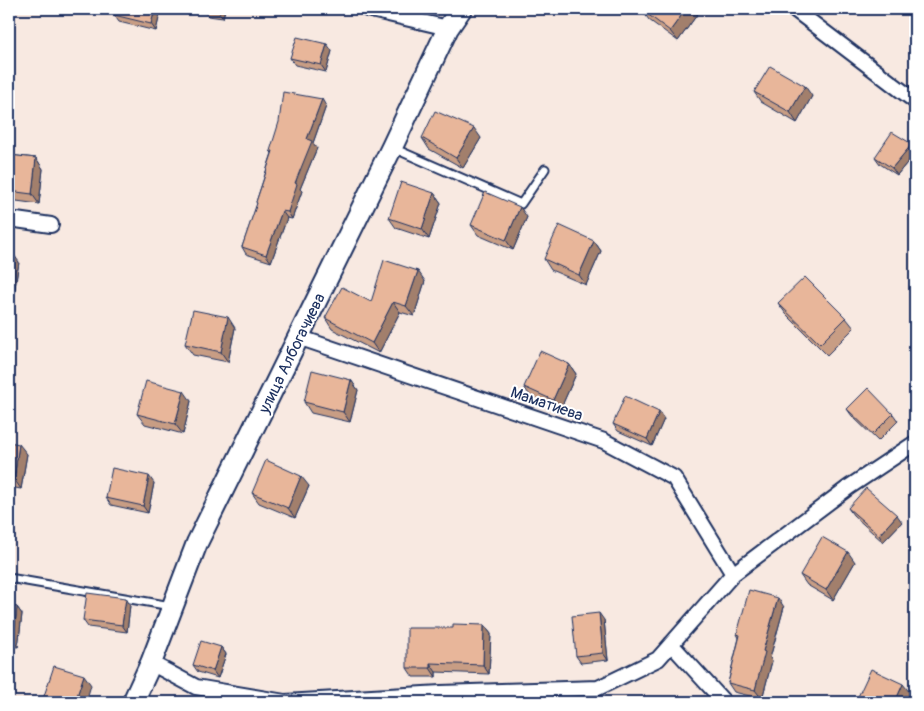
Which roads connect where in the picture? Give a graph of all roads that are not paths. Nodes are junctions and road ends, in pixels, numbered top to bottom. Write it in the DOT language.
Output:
graph roads {
  1 [pos="367,9"];
  2 [pos="461,9"];
  3 [pos="794,9"];
  4 [pos="448,28"];
  5 [pos="915,101"];
  6 [pos="392,147"];
  7 [pos="545,169"];
  8 [pos="9,218"];
  9 [pos="51,225"];
  10 [pos="298,337"];
  11 [pos="915,443"];
  12 [pos="733,574"];
  13 [pos="9,578"];
  14 [pos="172,607"];
  15 [pos="671,644"];
  16 [pos="151,663"];
  17 [pos="394,699"];
  18 [pos="133,702"];
  19 [pos="724,702"];
  1 -- 4 [label="street"];
  2 -- 4 [label="street, улица Албогачиева"];
  3 -- 5 [label="street"];
  4 -- 6 [label="street, улица Албогачиева"];
  6 -- 7 [label="lane"];
  6 -- 10 [label="street, улица Албогачиева"];
  8 -- 9 [label="street"];
  10 -- 12 [label="street, Маматиева"];
  10 -- 14 [label="street, улица Албогачиева"];
  11 -- 12 [label="street"];
  12 -- 15 [label="street"];
  13 -- 14 [label="lane"];
  14 -- 16 [label="street, улица Албогачиева"];
  15 -- 17 [label="street"];
  15 -- 19 [label="street"];
  16 -- 17 [label="street"];
  16 -- 18 [label="street, улица Албогачиева"];
}
